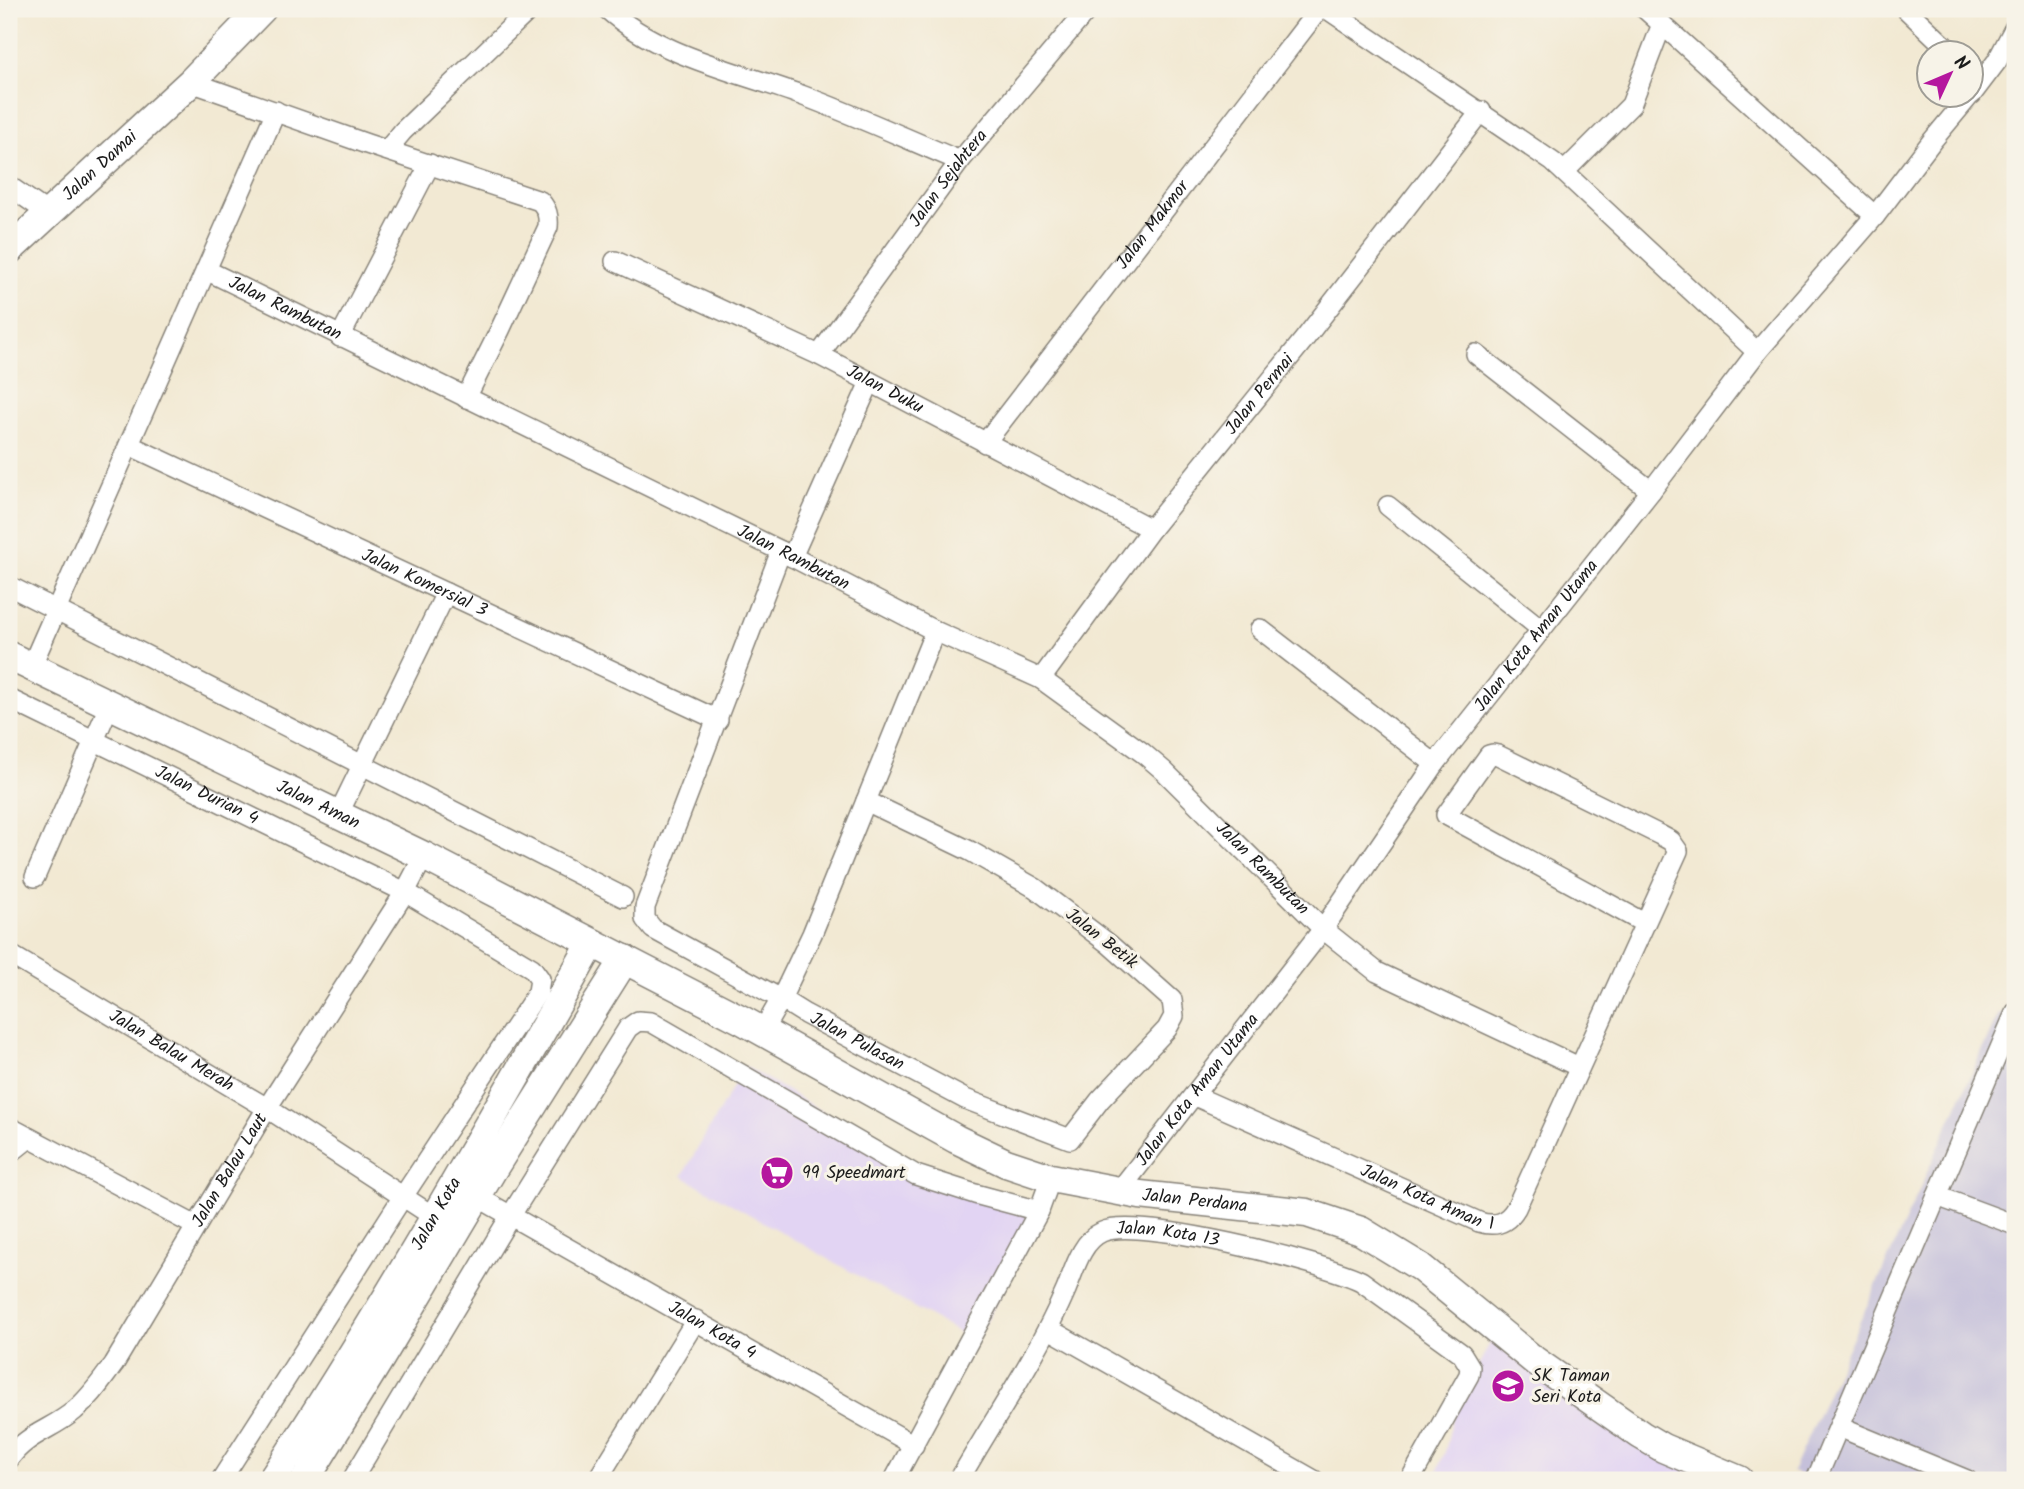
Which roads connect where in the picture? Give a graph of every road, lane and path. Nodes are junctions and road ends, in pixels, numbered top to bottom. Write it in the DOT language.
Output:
graph roads {
  1 [pos="262,9"];
  2 [pos="530,9"];
  3 [pos="607,9"];
  4 [pos="1088,9"];
  5 [pos="1319,9"];
  6 [pos="1327,9"];
  7 [pos="1645,9"];
  8 [pos="1906,9"];
  9 [pos="1662,24"];
  10 [pos="2015,27"];
  11 [pos="1936,38"];
  12 [pos="1986,73"];
  13 [pos="191,82"];
  14 [pos="1957,108"];
  15 [pos="276,111"];
  16 [pos="1481,111"];
  17 [pos="395,140"];
  18 [pos="960,161"];
  19 [pos="430,164"];
  20 [pos="1564,172"];
  21 [pos="9,186"];
  22 [pos="48,213"];
  23 [pos="1875,216"];
  24 [pos="9,250"];
  25 [pos="615,261"];
  26 [pos="206,270"];
  27 [pos="340,337"];
  28 [pos="1757,352"];
  29 [pos="1476,354"];
  30 [pos="819,355"];
  31 [pos="870,382"];
  32 [pos="466,398"];
  33 [pos="985,443"];
  34 [pos="129,445"];
  35 [pos="1651,491"];
  36 [pos="1388,506"];
  37 [pos="1151,529"];
  38 [pos="786,554"];
  39 [pos="9,586"];
  40 [pos="446,593"];
  41 [pos="56,610"];
  42 [pos="1260,629"];
  43 [pos="1541,629"];
  44 [pos="935,631"];
  45 [pos="20,662"];
  46 [pos="1041,679"];
  47 [pos="9,699"];
  48 [pos="109,706"];
  49 [pos="718,720"];
  50 [pos="93,741"];
  51 [pos="1435,764"];
  52 [pos="362,765"];
  53 [pos="866,801"];
  54 [pos="338,815"];
  55 [pos="424,856"];
  56 [pos="35,877"];
  57 [pos="405,892"];
  58 [pos="623,897"];
  59 [pos="1644,923"];
  60 [pos="1323,929"];
  61 [pos="592,943"];
  62 [pos="625,959"];
  63 [pos="14,963"];
  64 [pos="781,999"];
  65 [pos="2015,1013"];
  66 [pos="762,1032"];
  67 [pos="1579,1067"];
  68 [pos="1195,1096"];
  69 [pos="267,1108"];
  70 [pos="9,1127"];
  71 [pos="29,1138"];
  72 [pos="1070,1139"];
  73 [pos="9,1154"];
  74 [pos="1051,1178"];
  75 [pos="465,1190"];
  76 [pos="1119,1191"];
  77 [pos="1937,1196"];
  78 [pos="402,1198"];
  79 [pos="1039,1211"];
  80 [pos="511,1215"];
  81 [pos="445,1224"];
  82 [pos="2015,1225"];
  83 [pos="196,1226"];
  84 [pos="696,1320"];
  85 [pos="1049,1329"];
  86 [pos="1839,1427"];
  87 [pos="914,1445"];
  88 [pos="9,1459"];
  89 [pos="964,1479"];
  90 [pos="221,1480"];
  91 [pos="272,1480"];
  92 [pos="305,1480"];
  93 [pos="352,1480"];
  94 [pos="597,1480"];
  95 [pos="894,1480"];
  96 [pos="1314,1480"];
  97 [pos="1410,1480"];
  98 [pos="1739,1480"];
  99 [pos="1816,1480"];
  100 [pos="1967,1480"];
  1 -- 13 [label="street, Jalan Damai"];
  2 -- 17 [label="street"];
  3 -- 18 [label="street"];
  4 -- 18 [label="street, Jalan Sejahtera"];
  5 -- 33 [label="street, Jalan Makmor"];
  6 -- 16 [label="street"];
  7 -- 9 [label="street"];
  8 -- 11 [label="street"];
  9 -- 20 [label="street"];
  9 -- 23 [label="street"];
  10 -- 12 [label="street, Jalan Kota Aman Utama"];
  13 -- 15 [label="street"];
  13 -- 22 [label="street, Jalan Damai"];
  14 -- 23 [label="street, Jalan Kota Aman Utama"];
  15 -- 17 [label="street"];
  15 -- 26 [label="street"];
  16 -- 20 [label="street"];
  16 -- 37 [label="street, Jalan Permai"];
  17 -- 19 [label="street"];
  18 -- 30 [label="street, Jalan Sejahtera"];
  19 -- 27 [label="street"];
  19 -- 32 [label="street"];
  20 -- 28 [label="street"];
  21 -- 22 [label="street"];
  22 -- 24 [label="street, Jalan Damai"];
  23 -- 28 [label="street, Jalan Kota Aman Utama"];
  25 -- 30 [label="street, Jalan Duku"];
  26 -- 27 [label="street, Jalan Rambutan"];
  26 -- 34 [label="street"];
  27 -- 32 [label="street, Jalan Rambutan"];
  28 -- 35 [label="street, Jalan Kota Aman Utama"];
  29 -- 35 [label="street"];
  30 -- 31 [label="street, Jalan Duku"];
  31 -- 33 [label="street, Jalan Duku"];
  31 -- 38 [label="street"];
  32 -- 38 [label="street, Jalan Rambutan"];
  33 -- 37 [label="street, Jalan Duku"];
  34 -- 40 [label="street, Jalan Komersial 3"];
  34 -- 41 [label="street"];
  35 -- 43 [label="street, Jalan Kota Aman Utama"];
  36 -- 43 [label="street"];
  37 -- 46 [label="street, Jalan Permai"];
  38 -- 44 [label="street, Jalan Rambutan"];
  38 -- 49 [label="street"];
  39 -- 41 [label="street"];
  40 -- 49 [label="street, Jalan Komersial 3"];
  40 -- 52 [label="street"];
  41 -- 45 [label="street"];
  41 -- 52 [label="street"];
  42 -- 51 [label="street"];
  43 -- 51 [label="street, Jalan Kota Aman Utama"];
  44 -- 46 [label="street, Jalan Rambutan"];
  44 -- 53 [label="street"];
  45 -- 48 [label="street, Jalan Aman"];
  46 -- 60 [label="street, Jalan Rambutan"];
  47 -- 50 [label="street, Jalan Durian 4"];
  48 -- 50 [label="street"];
  48 -- 54 [label="street, Jalan Aman"];
  49 -- 64 [label="street, Jalan Pulasan"];
  50 -- 56 [label="street"];
  50 -- 57 [label="street, Jalan Durian 4"];
  51 -- 60 [label="street, Jalan Kota Aman Utama"];
  52 -- 54 [label="street"];
  52 -- 58 [label="street"];
  53 -- 64 [label="street"];
  53 -- 72 [label="street, Jalan Betik"];
  54 -- 55 [label="street, Jalan Aman"];
  55 -- 57 [label="street, Jalan Balau Laut"];
  55 -- 61 [label="street, Jalan Aman"];
  57 -- 69 [label="street, Jalan Balau Laut"];
  57 -- 78 [label="street, Jalan Durian 4"];
  59 -- 59 [label="street"];
  59 -- 67 [label="street"];
  60 -- 67 [label="street, Jalan Rambutan"];
  60 -- 68 [label="street, Jalan Kota Aman Utama"];
  61 -- 62 [label="street, Jalan Aman"];
  61 -- 75 [label="street, Jalan Kota"];
  62 -- 66 [label="street, Jalan Perdana"];
  62 -- 75 [label="street, Jalan Kota"];
  63 -- 69 [label="street, Jalan Balau Merah"];
  64 -- 66 [label="street"];
  64 -- 72 [label="street, Jalan Pulasan"];
  65 -- 77 [label="street"];
  66 -- 74 [label="street, Jalan Perdana"];
  67 -- 68 [label="street, Jalan Kota Aman 1"];
  68 -- 76 [label="street, Jalan Kota Aman Utama"];
  69 -- 78 [label="street, Jalan Balau Merah"];
  69 -- 83 [label="street, Jalan Balau Laut"];
  70 -- 71 [label="street"];
  71 -- 73 [label="street"];
  71 -- 83 [label="street"];
  74 -- 76 [label="street, Jalan Perdana"];
  74 -- 79 [label="street"];
  75 -- 80 [label="street, Jalan Kota 4"];
  75 -- 81 [label="street, Jalan Kota"];
  76 -- 98 [label="street, Jalan Perdana"];
  77 -- 82 [label="street"];
  77 -- 86 [label="street"];
  78 -- 81 [label="street, Jalan Balau Merah"];
  78 -- 90 [label="street"];
  79 -- 80 [label="street"];
  79 -- 87 [label="street"];
  80 -- 84 [label="street, Jalan Kota 4"];
  80 -- 93 [label="street"];
  81 -- 91 [label="street, Jalan Kota"];
  81 -- 92 [label="street, Jalan Kota"];
  83 -- 88 [label="street, Jalan Balau Laut"];
  84 -- 87 [label="street, Jalan Kota 4"];
  84 -- 94 [label="street"];
  85 -- 89 [label="street, Jalan Kota 13"];
  85 -- 96 [label="street"];
  85 -- 97 [label="street, Jalan Kota 13"];
  86 -- 99 [label="street"];
  86 -- 100 [label="street"];
  87 -- 95 [label="street"];
}
